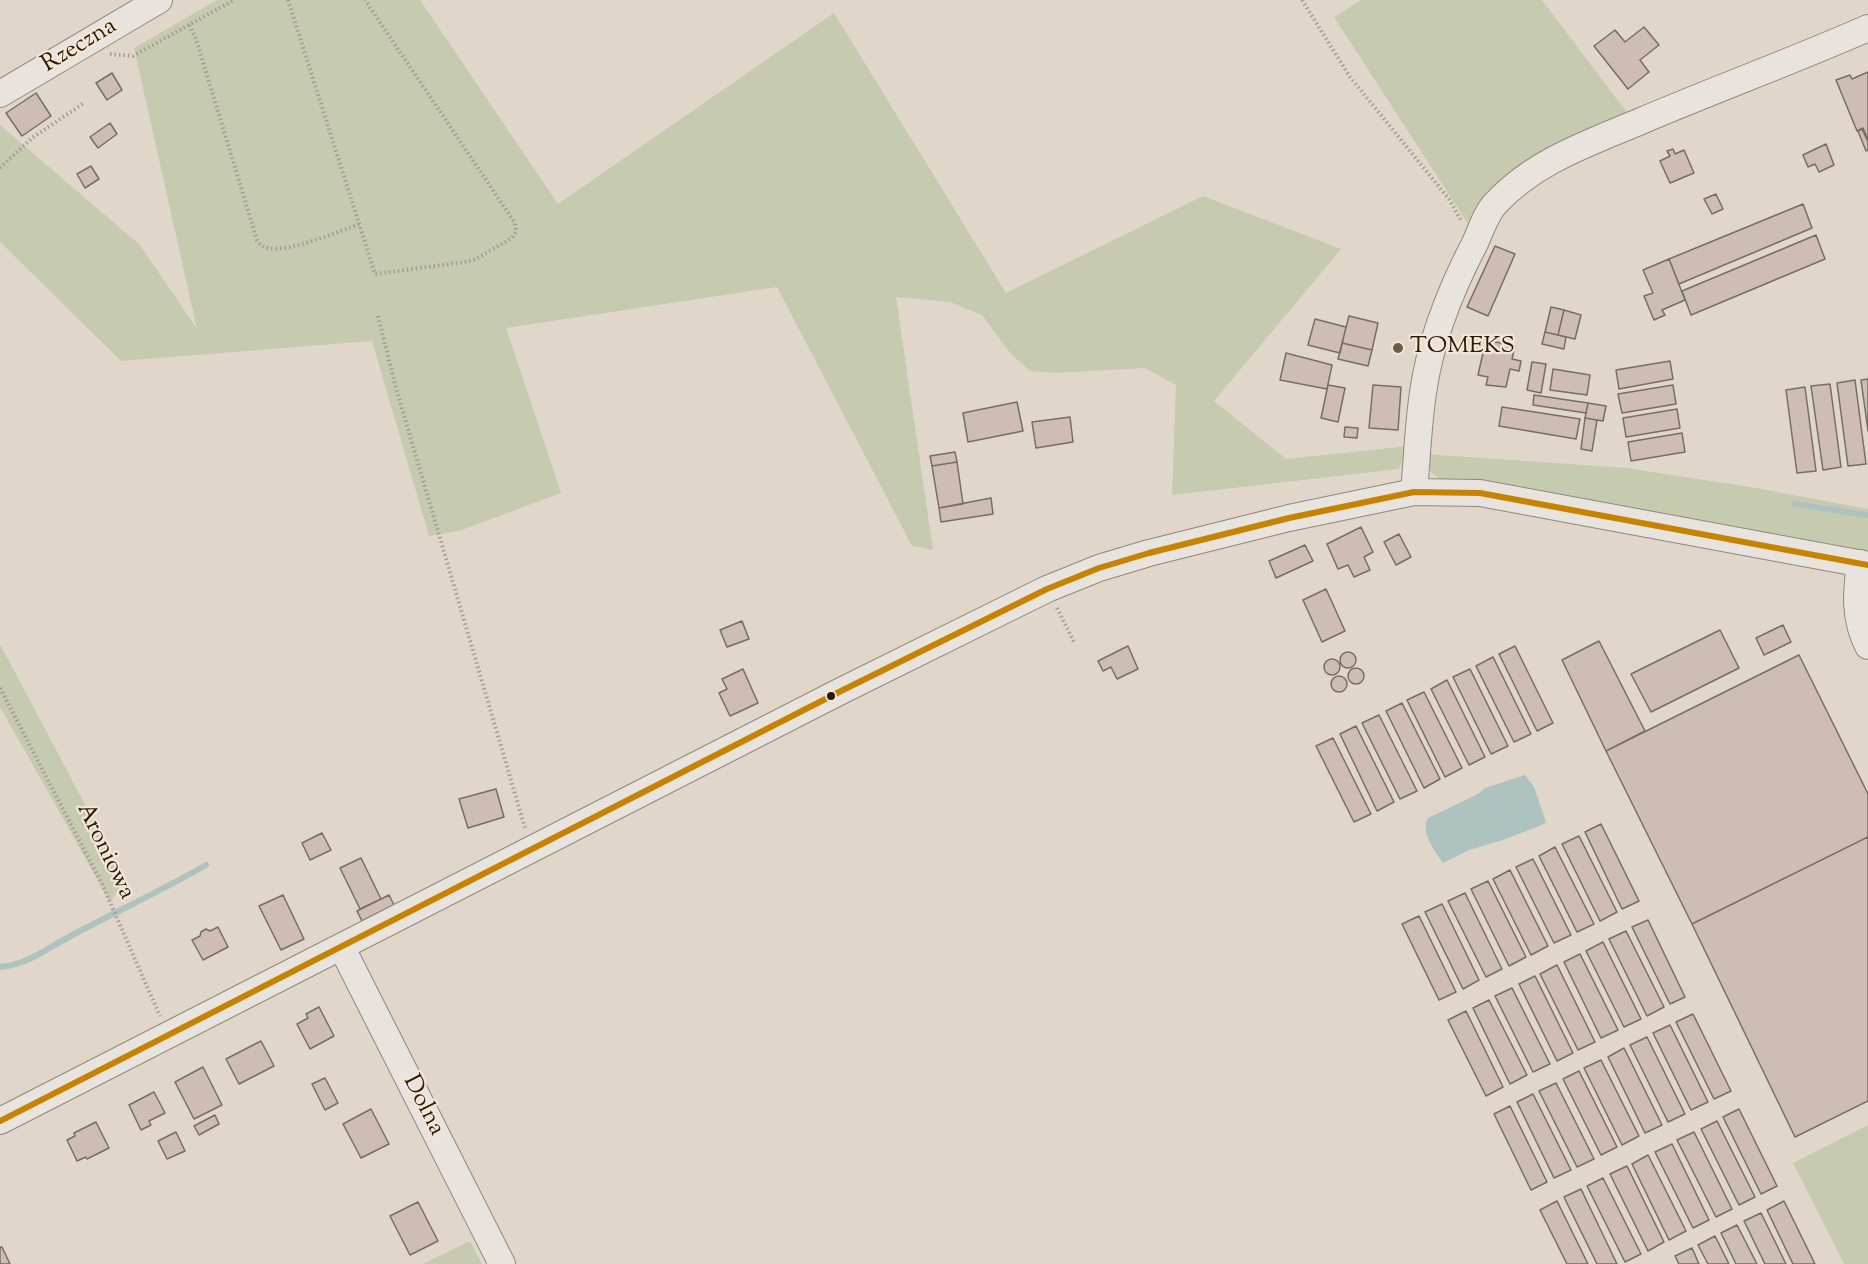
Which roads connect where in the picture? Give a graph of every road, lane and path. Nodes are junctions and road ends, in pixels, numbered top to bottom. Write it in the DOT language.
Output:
graph roads {
  1 [pos="159,0"];
  2 [pos="234,0"];
  3 [pos="288,0"];
  4 [pos="365,0"];
  5 [pos="1302,0"];
  6 [pos="189,25"];
  7 [pos="1868,28"];
  8 [pos="109,54"];
  9 [pos="0,94"];
  10 [pos="84,103"];
  11 [pos="0,168"];
  12 [pos="360,224"];
  13 [pos="1474,244"];
  14 [pos="378,316"];
  15 [pos="1404,494"];
  16 [pos="1864,564"];
  17 [pos="1047,589"];
  18 [pos="1075,644"];
  19 [pos="1868,646"];
  20 [pos="0,688"];
  21 [pos="531,849"];
  22 [pos="342,948"];
  23 [pos="169,1035"];
  24 [pos="0,1121"];
  25 [pos="502,1264"];
  1 -- 9 [label="street, Rzeczna"];
  2 -- 6 [label="path"];
  3 -- 12 [label="path"];
  4 -- 12 [label="path"];
  5 -- 13 [label="path"];
  6 -- 8 [label="path"];
  6 -- 12 [label="path"];
  7 -- 13 [label="street"];
  10 -- 11 [label="path"];
  13 -- 15 [label="street"];
  14 -- 21 [label="path"];
  15 -- 16 [label="street"];
  15 -- 17 [label="street"];
  16 -- 19 [label="street"];
  17 -- 18 [label="path"];
  17 -- 21 [label="street"];
  20 -- 23 [label="path, Aroniowa"];
  21 -- 22 [label="street"];
  22 -- 23 [label="street"];
  22 -- 25 [label="street, Dolna"];
  23 -- 24 [label="street"];
}
